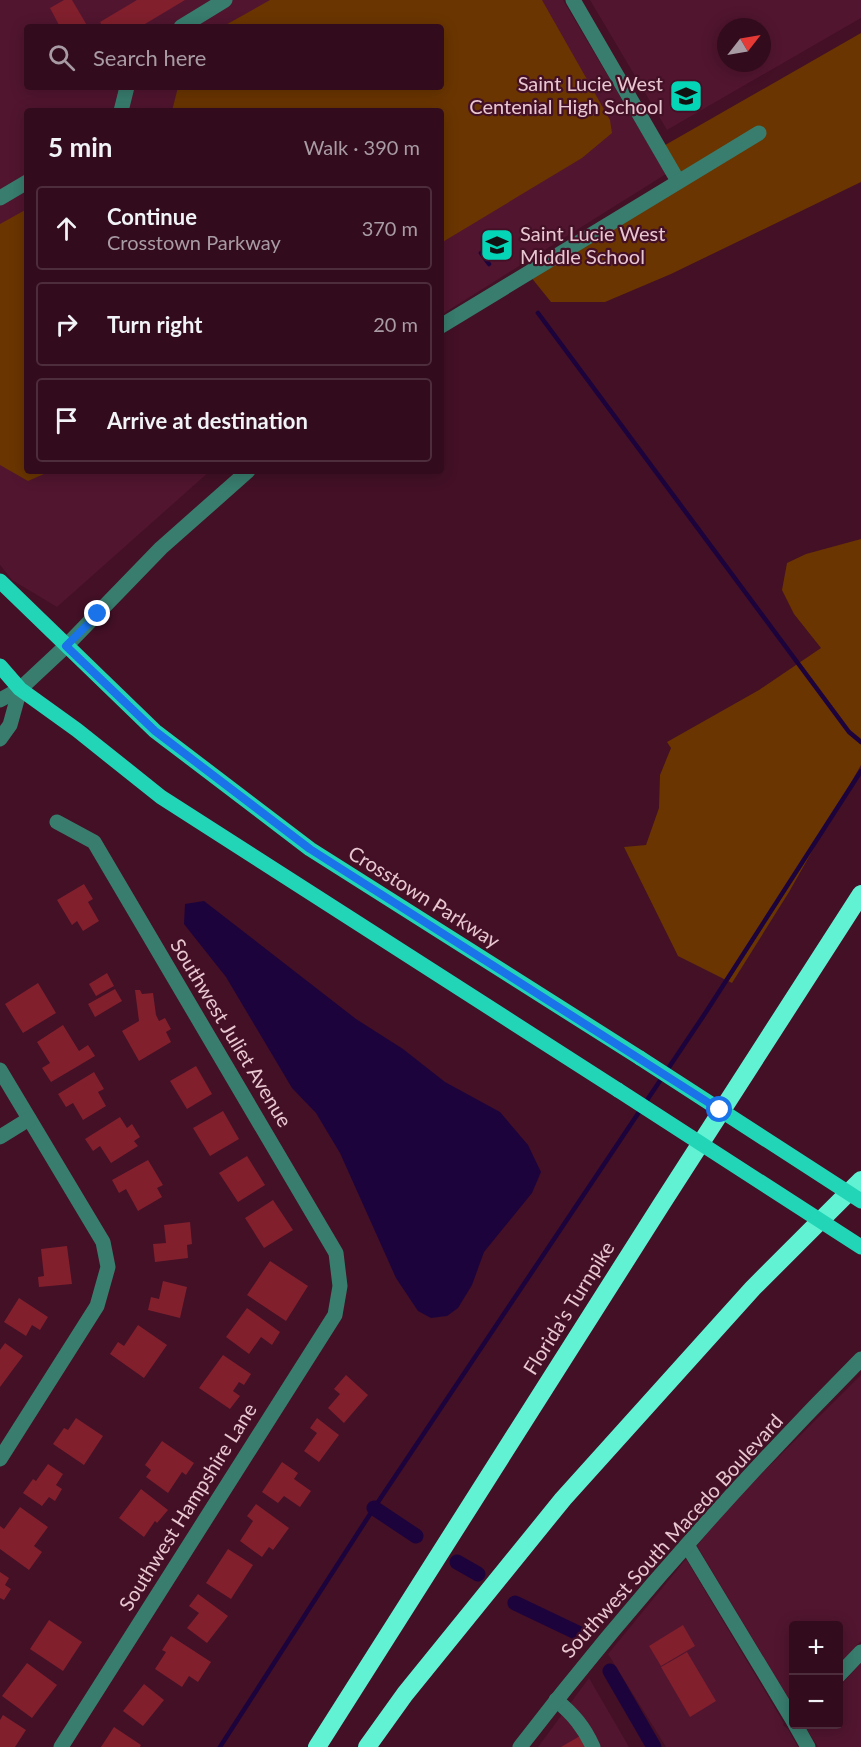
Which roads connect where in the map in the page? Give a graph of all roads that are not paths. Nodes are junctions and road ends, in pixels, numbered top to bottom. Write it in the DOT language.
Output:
graph roads {
  1 [pos="225,0"];
  2 [pos="573,0"];
  3 [pos="186,24"];
  4 [pos="126,90"];
  5 [pos="122,108"];
  6 [pos="759,133"];
  7 [pos="678,181"];
  8 [pos="24,184"];
  9 [pos="0,198"];
  10 [pos="444,324"];
  11 [pos="245,474"];
  12 [pos="0,581"];
  13 [pos="66,646"];
  14 [pos="0,666"];
  15 [pos="20,689"];
  16 [pos="0,700"];
  17 [pos="0,739"];
  18 [pos="57,822"];
  19 [pos="861,894"];
  20 [pos="0,1070"];
  21 [pos="29,1119"];
  22 [pos="0,1137"];
  23 [pos="861,1180"];
  24 [pos="861,1201"];
  25 [pos="861,1246"];
  26 [pos="340,1286"];
  27 [pos="861,1359"];
  28 [pos="0,1459"];
  29 [pos="687,1545"];
  30 [pos="861,1652"];
  31 [pos="839,1675"];
  32 [pos="556,1700"];
  33 [pos="789,1716"];
  34 [pos="797,1729"];
  35 [pos="61,1747"];
  36 [pos="317,1747"];
  37 [pos="367,1747"];
  38 [pos="520,1747"];
  39 [pos="593,1747"];
  40 [pos="808,1747"];
  1 -- 3 [label="street"];
  2 -- 7 [label="street"];
  4 -- 5 [label="street"];
  6 -- 7 [label="street"];
  7 -- 10 [label="street"];
  8 -- 9 [label="street"];
  11 -- 13 [label="street"];
  12 -- 13 [label="main road, Crosstown Parkway"];
  13 -- 15 [label="street"];
  13 -- 24 [label="main road, Crosstown Parkway, bridge"];
  14 -- 15 [label="main road"];
  15 -- 16 [label="street"];
  15 -- 17 [label="street"];
  15 -- 25 [label="main road, bridge"];
  18 -- 26 [label="street, Southwest Juliet Avenue"];
  19 -- 36 [label="highway, Florida's Turnpike"];
  20 -- 21 [label="street"];
  21 -- 22 [label="street"];
  21 -- 28 [label="street"];
  23 -- 37 [label="highway"];
  26 -- 35 [label="street, Southwest Hampshire Lane"];
  27 -- 29 [label="street, Southwest South Macedo Boulevard"];
  29 -- 32 [label="street, Southwest South Macedo Boulevard"];
  29 -- 33 [label="street"];
  30 -- 31 [label="street"];
  32 -- 38 [label="street, Southwest South Macedo Boulevard"];
  32 -- 39 [label="street"];
  34 -- 40 [label="street"];
}
